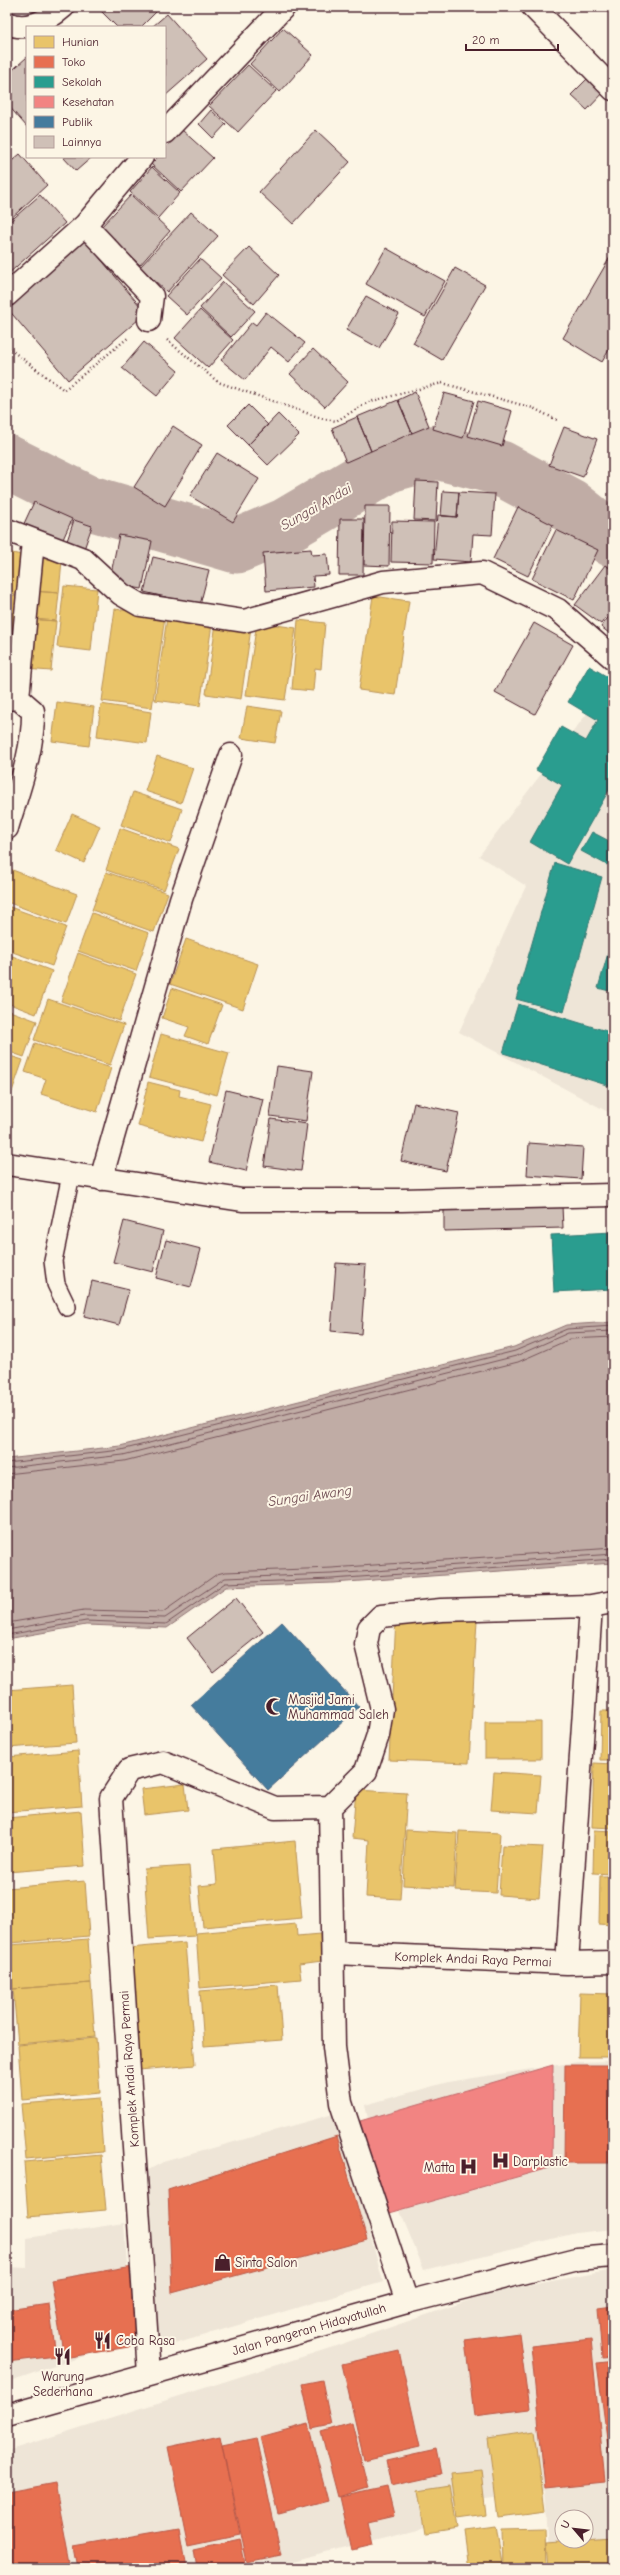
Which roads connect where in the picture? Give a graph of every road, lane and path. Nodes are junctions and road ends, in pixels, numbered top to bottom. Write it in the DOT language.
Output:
graph roads {
  1 [pos="63,7"];
  2 [pos="284,7"];
  3 [pos="533,7"];
  4 [pos="7,23"];
  5 [pos="610,79"];
  6 [pos="166,131"];
  7 [pos="141,158"];
  8 [pos="86,225"];
  9 [pos="7,295"];
  10 [pos="149,320"];
  11 [pos="7,347"];
  12 [pos="557,420"];
  13 [pos="7,530"];
  14 [pos="33,541"];
  15 [pos="613,658"];
  16 [pos="12,698"];
  17 [pos="231,755"];
  18 [pos="7,828"];
  19 [pos="7,1164"];
  20 [pos="71,1175"];
  21 [pos="101,1179"];
  22 [pos="613,1195"];
  23 [pos="67,1307"];
  24 [pos="613,1602"];
  25 [pos="591,1606"];
  26 [pos="330,1807"];
  27 [pos="334,1953"];
  28 [pos="613,1962"];
  29 [pos="567,1963"];
  30 [pos="613,2256"];
  31 [pos="407,2302"];
  32 [pos="149,2374"];
  33 [pos="7,2415"];
  1 -- 4 [label="street"];
  2 -- 6 [label="street"];
  3 -- 5 [label="street"];
  7 -- 8 [label="street"];
  8 -- 9 [label="street"];
  8 -- 10 [label="street"];
  10 -- 11 [label="path"];
  10 -- 12 [label="path"];
  13 -- 14 [label="street"];
  14 -- 15 [label="street"];
  14 -- 16 [label="street"];
  16 -- 18 [label="street"];
  17 -- 21 [label="street"];
  19 -- 20 [label="street"];
  20 -- 21 [label="street"];
  20 -- 23 [label="lane"];
  21 -- 22 [label="street"];
  24 -- 25 [label="street"];
  25 -- 26 [label="street"];
  25 -- 29 [label="street"];
  26 -- 27 [label="street"];
  26 -- 32 [label="street, Komplek Andai Raya Permai"];
  27 -- 29 [label="street, Komplek Andai Raya Permai"];
  27 -- 31 [label="street"];
  28 -- 29 [label="street, Komplek Andai Raya Permai"];
  30 -- 31 [label="street, Jalan Pangeran Hidayatullah"];
  31 -- 32 [label="street, Jalan Pangeran Hidayatullah"];
  32 -- 33 [label="street, Jalan Pangeran Hidayatullah"];
}
